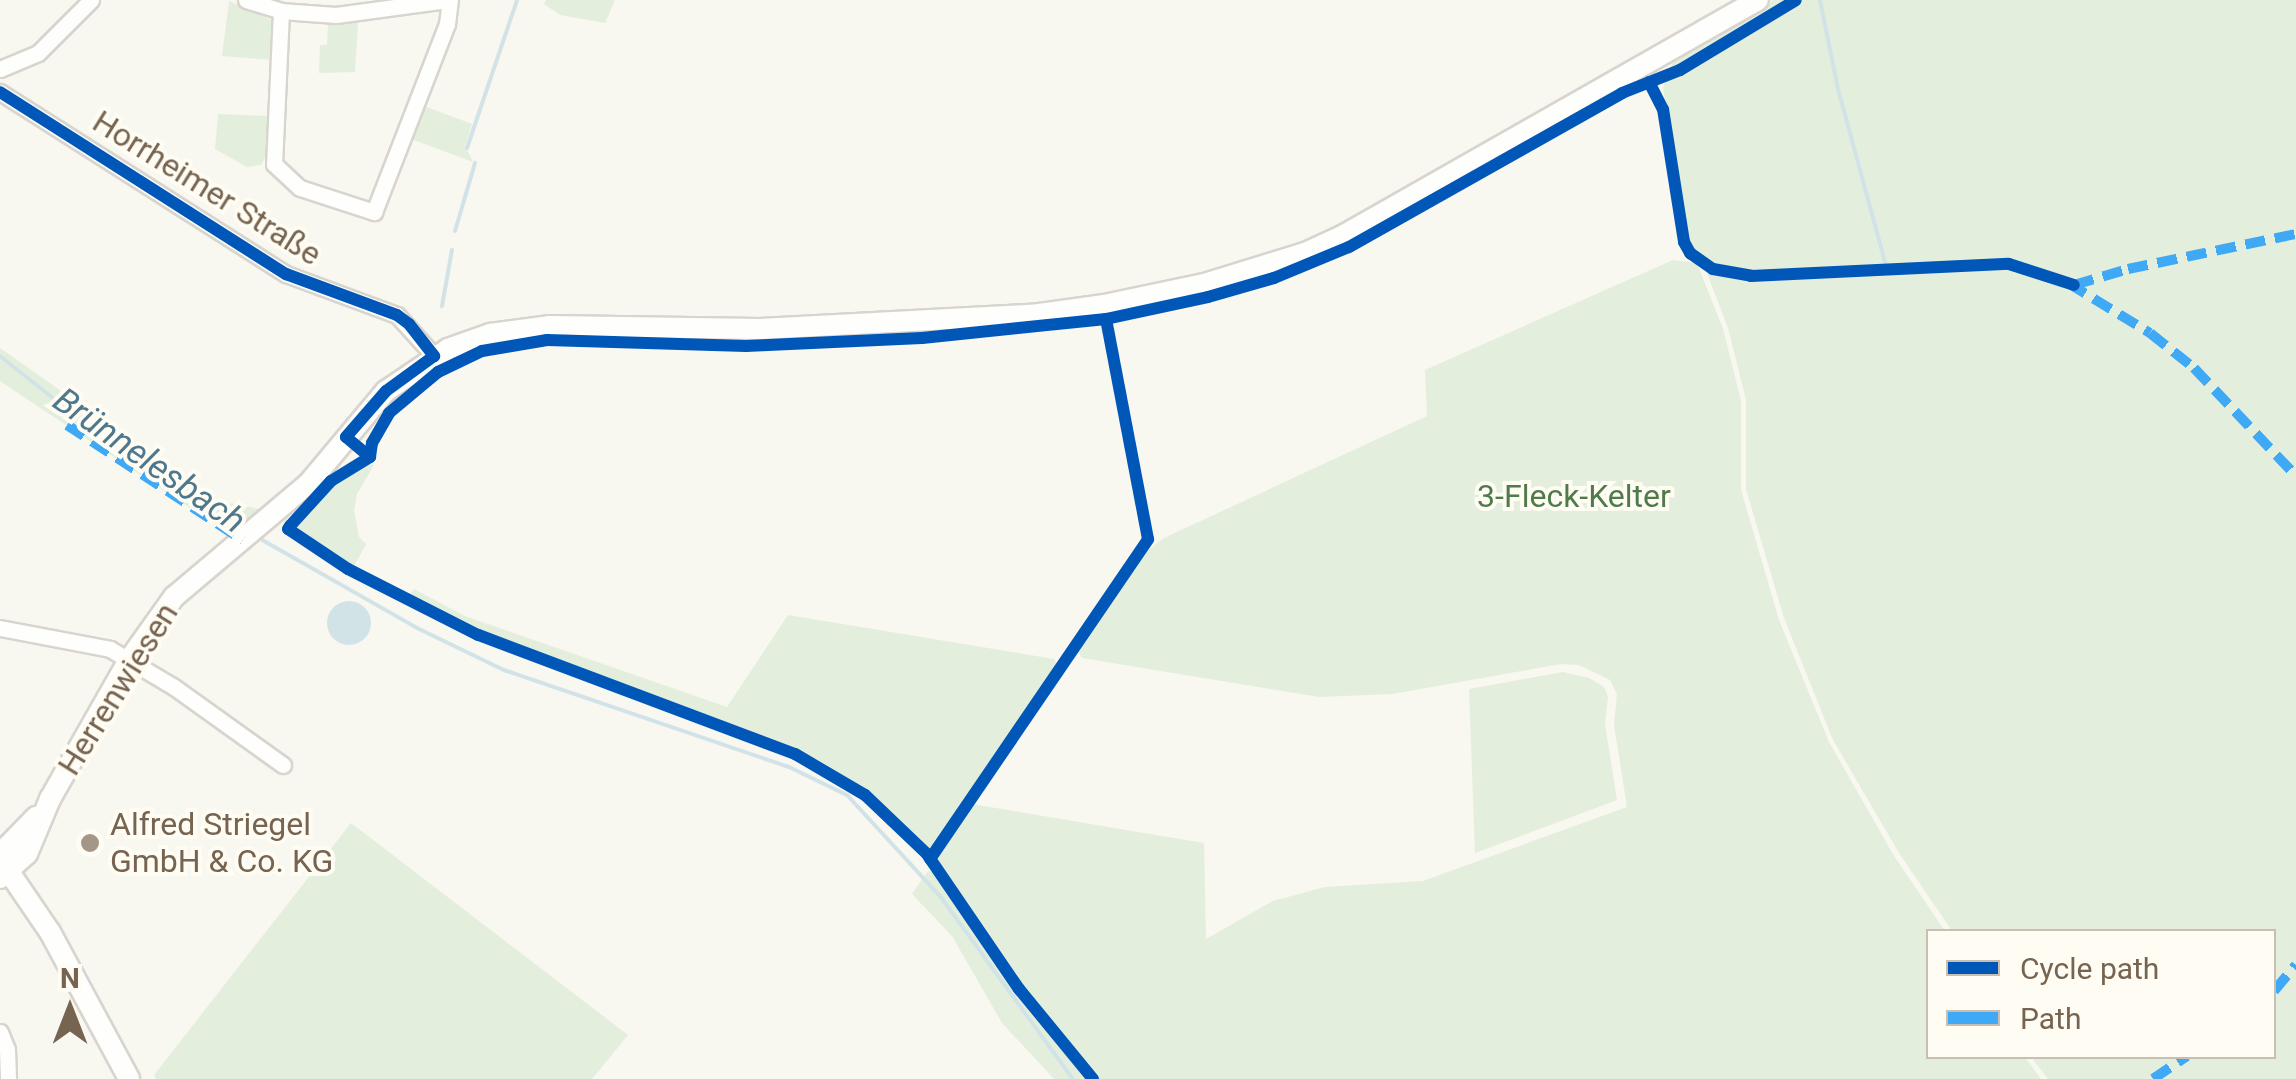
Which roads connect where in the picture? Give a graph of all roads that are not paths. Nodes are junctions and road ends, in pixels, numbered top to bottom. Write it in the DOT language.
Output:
graph roads {
  1 [pos="91,0"];
  2 [pos="246,0"];
  3 [pos="448,0"];
  4 [pos="1758,0"];
  5 [pos="280,11"];
  6 [pos="0,70"];
  7 [pos="0,92"];
  8 [pos="434,356"];
  9 [pos="0,628"];
  10 [pos="129,660"];
  11 [pos="283,765"];
  12 [pos="2,871"];
  13 [pos="0,1032"];
  14 [pos="8,1079"];
  15 [pos="129,1079"];
  1 -- 6 [label="street"];
  2 -- 5 [label="street"];
  3 -- 5 [label="street"];
  3 -- 5 [label="street"];
  4 -- 8 [label="main road, Herrenwiesen"];
  7 -- 8 [label="street, Horrheimer Straße"];
  8 -- 10 [label="main road, Herrenwiesen"];
  9 -- 10 [label="street"];
  10 -- 11 [label="street"];
  10 -- 12 [label="main road, Herrenwiesen"];
  12 -- 15 [label="main road"];
  13 -- 14 [label="street"];
}
